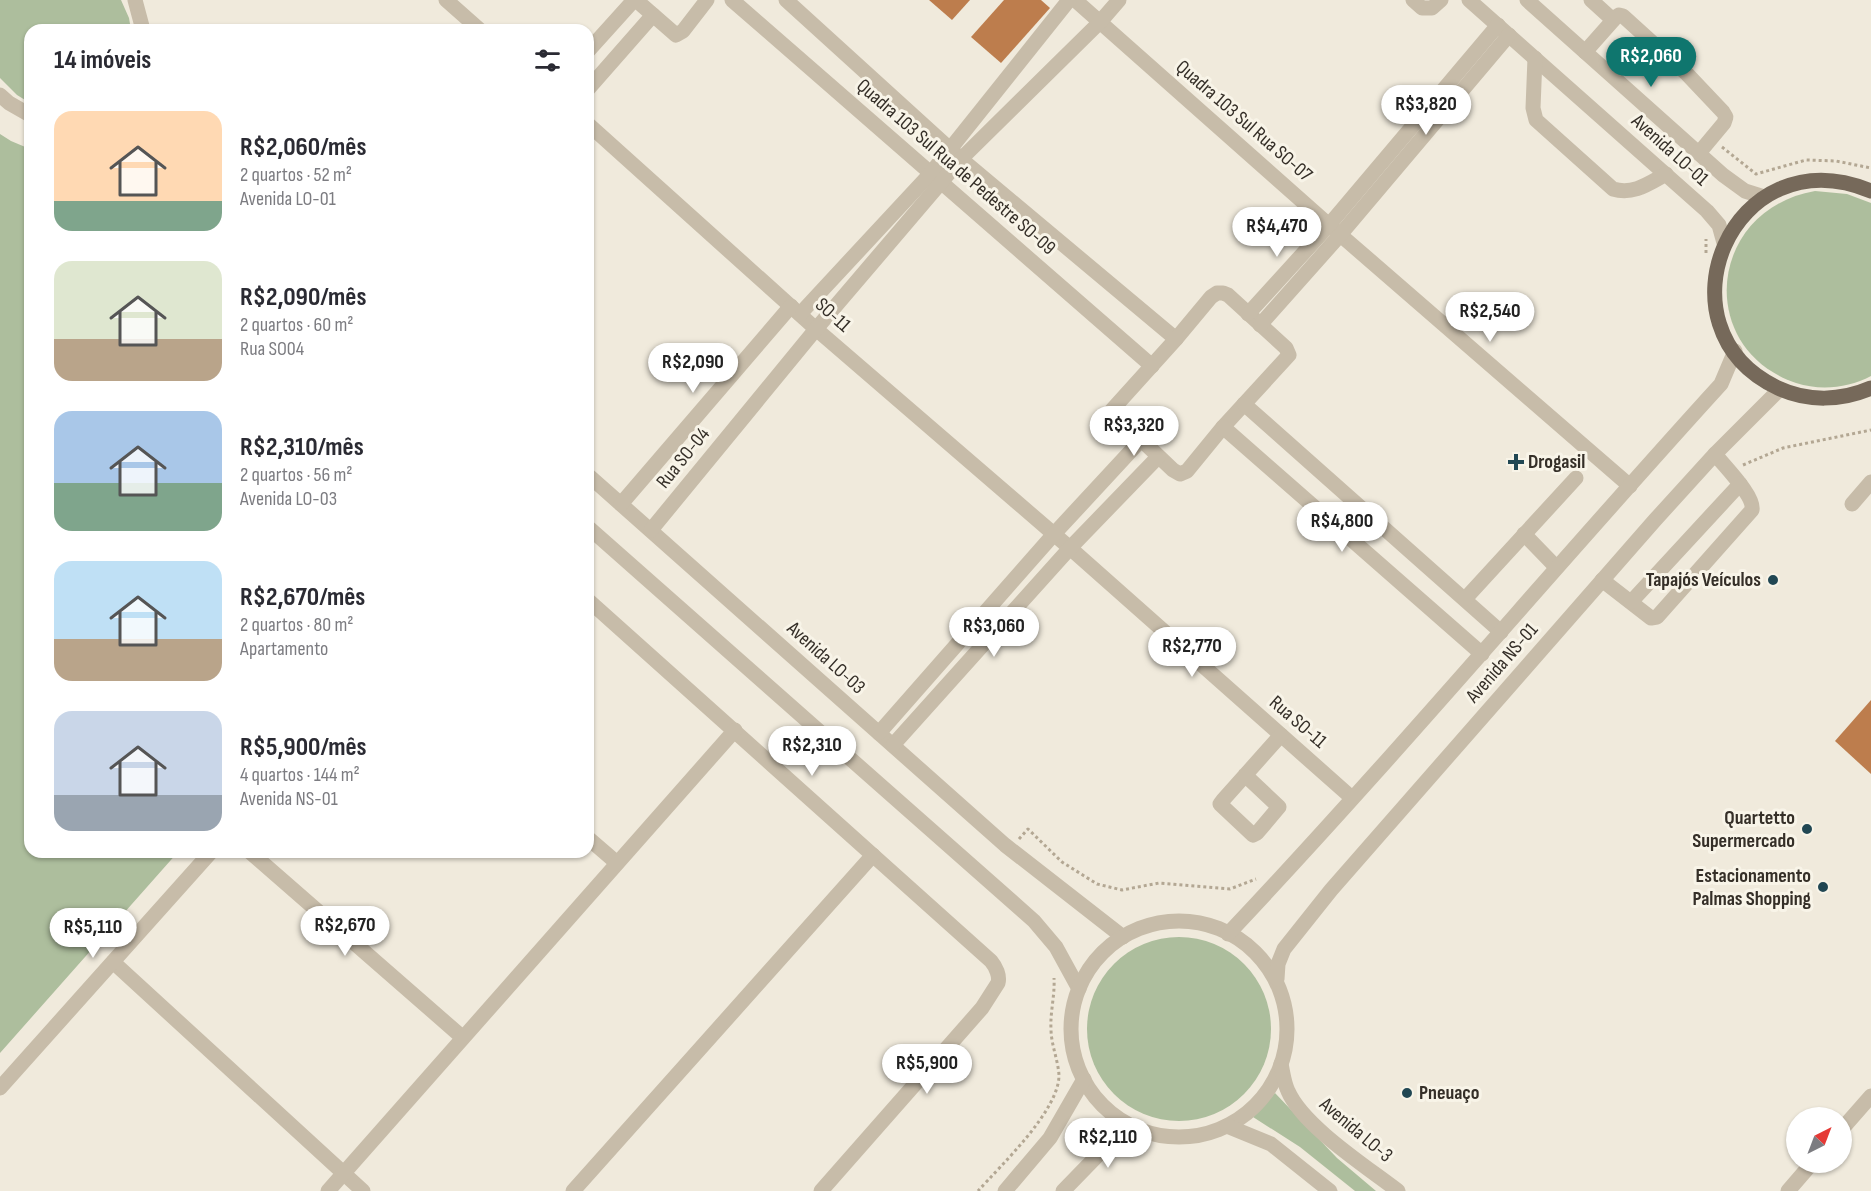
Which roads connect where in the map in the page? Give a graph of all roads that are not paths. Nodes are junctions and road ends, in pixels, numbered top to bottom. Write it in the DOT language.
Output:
graph roads {
  1 [pos="135,0"];
  2 [pos="446,0"];
  3 [pos="635,0"];
  4 [pos="707,0"];
  5 [pos="732,0"];
  6 [pos="786,0"];
  7 [pos="1069,0"];
  8 [pos="1075,0"];
  9 [pos="1119,0"];
  10 [pos="1413,0"];
  11 [pos="1442,0"];
  12 [pos="1469,0"];
  13 [pos="1591,0"];
  14 [pos="1536,3"];
  15 [pos="653,15"];
  16 [pos="1613,20"];
  17 [pos="1100,22"];
  18 [pos="141,24"];
  19 [pos="473,24"];
  20 [pos="1504,30"];
  21 [pos="594,44"];
  22 [pos="1585,52"];
  23 [pos="1535,58"];
  24 [pos="594,82"];
  25 [pos="0,95"];
  26 [pos="24,112"];
  27 [pos="594,129"];
  28 [pos="1699,153"];
  29 [pos="956,154"];
  30 [pos="1666,174"];
  31 [pos="936,177"];
  32 [pos="1870,189"];
  33 [pos="1764,197"];
  34 [pos="1335,230"];
  35 [pos="1724,243"];
  36 [pos="795,310"];
  37 [pos="1248,314"];
  38 [pos="1260,325"];
  39 [pos="816,329"];
  40 [pos="1176,339"];
  41 [pos="1735,351"];
  42 [pos="1152,366"];
  43 [pos="1871,388"];
  44 [pos="1780,389"];
  45 [pos="1244,404"];
  46 [pos="1223,428"];
  47 [pos="1141,440"];
  48 [pos="1715,454"];
  49 [pos="1158,456"];
  50 [pos="1576,478"];
  51 [pos="594,480"];
  52 [pos="1871,482"];
  53 [pos="1740,484"];
  54 [pos="1630,486"];
  55 [pos="621,504"];
  56 [pos="1851,504"];
  57 [pos="651,530"];
  58 [pos="594,532"];
  59 [pos="1054,534"];
  60 [pos="1524,534"];
  61 [pos="1070,548"];
  62 [pos="1556,567"];
  63 [pos="1602,580"];
  64 [pos="1465,599"];
  65 [pos="1631,602"];
  66 [pos="594,605"];
  67 [pos="1501,632"];
  68 [pos="1482,654"];
  69 [pos="735,730"];
  70 [pos="879,733"];
  71 [pos="1281,735"];
  72 [pos="893,745"];
  73 [pos="1245,775"];
  74 [pos="1352,798"];
  75 [pos="594,843"];
  76 [pos="873,855"];
  77 [pos="206,858"];
  78 [pos="257,858"];
  79 [pos="617,863"];
  80 [pos="1228,934"];
  81 [pos="1123,937"];
  82 [pos="113,962"];
  83 [pos="1277,979"];
  84 [pos="1079,988"];
  85 [pos="462,1037"];
  86 [pos="1281,1064"];
  87 [pos="1084,1079"];
  88 [pos="0,1088"];
  89 [pos="1871,1096"];
  90 [pos="1852,1118"];
  91 [pos="1227,1126"];
  92 [pos="1137,1127"];
  93 [pos="1804,1173"];
  94 [pos="344,1174"];
  95 [pos="328,1191"];
  96 [pos="363,1191"];
  97 [pos="573,1191"];
  98 [pos="821,1191"];
  99 [pos="1005,1191"];
  100 [pos="1063,1191"];
  101 [pos="1330,1191"];
  102 [pos="1398,1191"];
  103 [pos="1788,1191"];
  1 -- 18 [label="street"];
  2 -- 19 [label="street"];
  3 -- 15 [label="street"];
  3 -- 21 [label="street"];
  4 -- 15 [label="street"];
  5 -- 31 [label="street, Quadra 103 Sul Rua de Pedestre SO-09"];
  6 -- 29 [label="street, Quadra 103 Sul Rua de Pedestre SO-09"];
  7 -- 29 [label="street"];
  8 -- 17 [label="street, Quadra 103 Sul Rua SO-07"];
  9 -- 17 [label="street"];
  10 -- 11 [label="street"];
  12 -- 20 [label="street, Avenida LO-01"];
  13 -- 16 [label="street"];
  14 -- 22 [label="street, Avenida LO-01"];
  15 -- 24 [label="street"];
  16 -- 22 [label="street"];
  16 -- 28 [label="street"];
  17 -- 29 [label="street"];
  17 -- 34 [label="street, Quadra 103 Sul Rua SO-07"];
  20 -- 23 [label="street, Avenida LO-01"];
  20 -- 34 [label="street"];
  22 -- 28 [label="street, Avenida LO-01"];
  23 -- 30 [label="street, Avenida LO-01"];
  23 -- 30 [label="street"];
  25 -- 26 [label="street"];
  27 -- 36 [label="street, SO-11"];
  28 -- 33 [label="street, Avenida LO-01"];
  29 -- 31 [label="street"];
  29 -- 40 [label="street, Quadra 103 Sul Rua de Pedestre SO-09"];
  30 -- 35 [label="street, Avenida LO-01"];
  31 -- 36 [label="street"];
  31 -- 39 [label="street, Rua SO-04"];
  31 -- 42 [label="street, Quadra 103 Sul Rua de Pedestre SO-09"];
  32 -- 33 [label="main road"];
  33 -- 35 [label="main road"];
  34 -- 37 [label="street"];
  34 -- 38 [label="street"];
  34 -- 54 [label="street, Quadra 103 Sul Rua SO-07"];
  35 -- 41 [label="main road"];
  36 -- 39 [label="street, SO-11"];
  36 -- 55 [label="street"];
  37 -- 38 [label="street"];
  37 -- 40 [label="street"];
  38 -- 45 [label="street"];
  39 -- 57 [label="street, Rua SO-04"];
  39 -- 59 [label="street, SO-11"];
  40 -- 42 [label="street"];
  41 -- 44 [label="main road"];
  41 -- 54 [label="street, Avenida NS-01"];
  42 -- 47 [label="street"];
  43 -- 44 [label="main road"];
  44 -- 48 [label="street, Avenida NS-01"];
  45 -- 46 [label="street"];
  45 -- 64 [label="street"];
  46 -- 49 [label="street"];
  46 -- 68 [label="street"];
  47 -- 49 [label="street"];
  47 -- 59 [label="street"];
  48 -- 53 [label="street"];
  48 -- 63 [label="street, Avenida NS-01"];
  49 -- 61 [label="street"];
  50 -- 60 [label="street"];
  51 -- 55 [label="street, Avenida LO-03"];
  52 -- 56 [label="street"];
  53 -- 65 [label="street"];
  53 -- 65 [label="street"];
  54 -- 62 [label="street, Avenida NS-01"];
  55 -- 57 [label="street, Avenida LO-03"];
  57 -- 70 [label="street, Avenida LO-03"];
  58 -- 84 [label="street"];
  59 -- 61 [label="street, Rua SO-11"];
  59 -- 70 [label="street"];
  60 -- 62 [label="street"];
  60 -- 64 [label="street"];
  61 -- 71 [label="street, Rua SO-11"];
  61 -- 72 [label="street"];
  62 -- 67 [label="street, Avenida NS-01"];
  63 -- 65 [label="street"];
  63 -- 83 [label="street, Avenida NS-01"];
  64 -- 67 [label="street"];
  66 -- 69 [label="street"];
  67 -- 68 [label="street, Avenida NS-01"];
  68 -- 74 [label="street, Avenida NS-01"];
  69 -- 76 [label="street"];
  69 -- 79 [label="street"];
  70 -- 72 [label="street, Avenida LO-03"];
  71 -- 73 [label="street"];
  71 -- 74 [label="street, Rua SO-11"];
  72 -- 81 [label="street, Avenida LO-03"];
  74 -- 80 [label="street, Avenida NS-01"];
  75 -- 79 [label="street"];
  76 -- 97 [label="street"];
  76 -- 98 [label="street"];
  77 -- 82 [label="street"];
  78 -- 85 [label="street"];
  79 -- 85 [label="street"];
  80 -- 81 [label="street"];
  80 -- 83 [label="street"];
  81 -- 84 [label="street"];
  82 -- 88 [label="street"];
  82 -- 94 [label="street"];
  83 -- 86 [label="street"];
  84 -- 87 [label="street"];
  85 -- 94 [label="street"];
  86 -- 91 [label="street"];
  86 -- 102 [label="street, Avenida LO-3"];
  87 -- 92 [label="street"];
  87 -- 99 [label="street"];
  89 -- 90 [label="street"];
  91 -- 92 [label="street"];
  91 -- 101 [label="street"];
  92 -- 100 [label="street"];
  93 -- 103 [label="street"];
  94 -- 95 [label="street"];
  94 -- 96 [label="street"];
}
